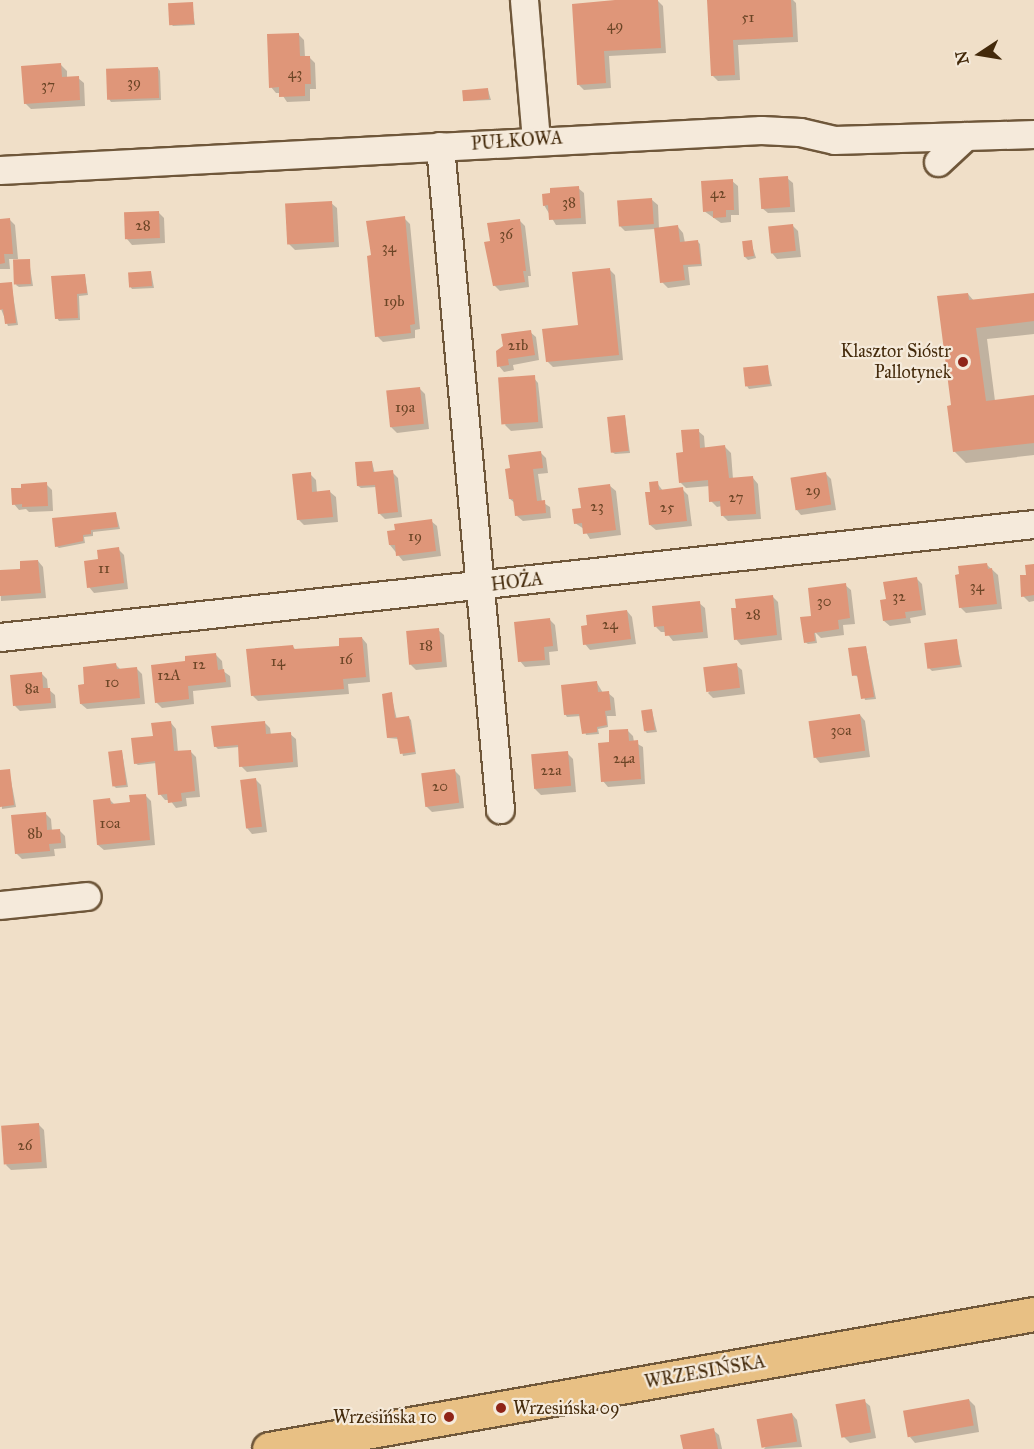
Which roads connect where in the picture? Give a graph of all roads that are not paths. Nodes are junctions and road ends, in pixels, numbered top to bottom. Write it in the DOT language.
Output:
graph roads {
  1 [pos="524,0"];
  2 [pos="1034,134"];
  3 [pos="966,136"];
  4 [pos="536,140"];
  5 [pos="440,146"];
  6 [pos="938,162"];
  7 [pos="0,170"];
  8 [pos="1034,524"];
  9 [pos="479,586"];
  10 [pos="0,637"];
  11 [pos="500,808"];
  12 [pos="87,896"];
  13 [pos="0,904"];
  14 [pos="1034,1314"];
  15 [pos="269,1449"];
  1 -- 4 [label="street"];
  2 -- 3 [label="street, PUŁKOWA"];
  3 -- 4 [label="street, PUŁKOWA"];
  3 -- 6 [label="street"];
  4 -- 5 [label="street, PUŁKOWA"];
  5 -- 7 [label="street, PUŁKOWA"];
  5 -- 9 [label="street"];
  8 -- 9 [label="street, HOŻA"];
  9 -- 10 [label="street, HOŻA"];
  9 -- 11 [label="street"];
  12 -- 13 [label="street"];
  14 -- 15 [label="main road, WRZESIŃSKA"];
}
